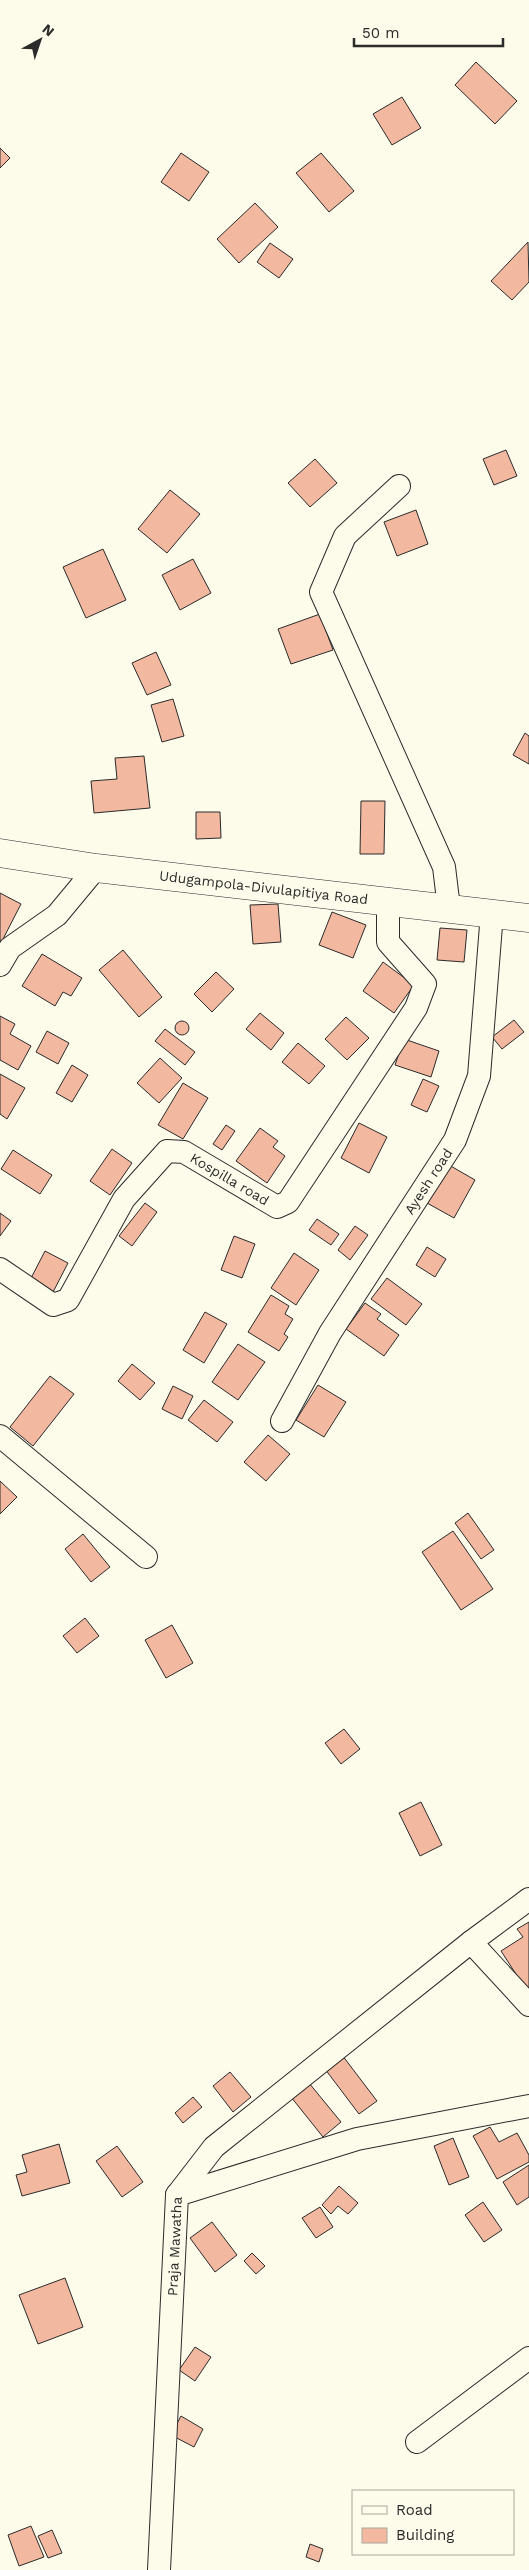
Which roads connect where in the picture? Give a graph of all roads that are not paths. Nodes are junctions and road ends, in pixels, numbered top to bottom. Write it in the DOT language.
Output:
graph roads {
  1 [pos="399,486"];
  2 [pos="0,853"];
  3 [pos="96,868"];
  4 [pos="388,902"];
  5 [pos="449,908"];
  6 [pos="492,913"];
  7 [pos="529,918"];
  8 [pos="0,965"];
  9 [pos="0,1269"];
  10 [pos="282,1421"];
  11 [pos="0,1436"];
  12 [pos="146,1557"];
  13 [pos="529,1899"];
  14 [pos="471,1942"];
  15 [pos="529,2005"];
  16 [pos="529,2106"];
  17 [pos="177,2195"];
  18 [pos="529,2358"];
  19 [pos="417,2442"];
  20 [pos="159,2570"];
  1 -- 5 [label="street"];
  2 -- 3 [label="main road, Udugampola-Divulapitiya Road"];
  3 -- 4 [label="main road, Udugampola-Divulapitiya Road"];
  3 -- 8 [label="street"];
  4 -- 5 [label="main road, Udugampola-Divulapitiya Road"];
  4 -- 9 [label="street, Kospilla road"];
  5 -- 6 [label="main road, Udugampola-Divulapitiya Road"];
  6 -- 7 [label="main road, Udugampola-Divulapitiya Road"];
  6 -- 10 [label="street, Ayesh road"];
  11 -- 12 [label="street"];
  13 -- 14 [label="street"];
  14 -- 15 [label="street"];
  14 -- 17 [label="street"];
  16 -- 17 [label="street, Praja Mawatha"];
  17 -- 20 [label="street, Praja Mawatha"];
  18 -- 19 [label="street"];
}
